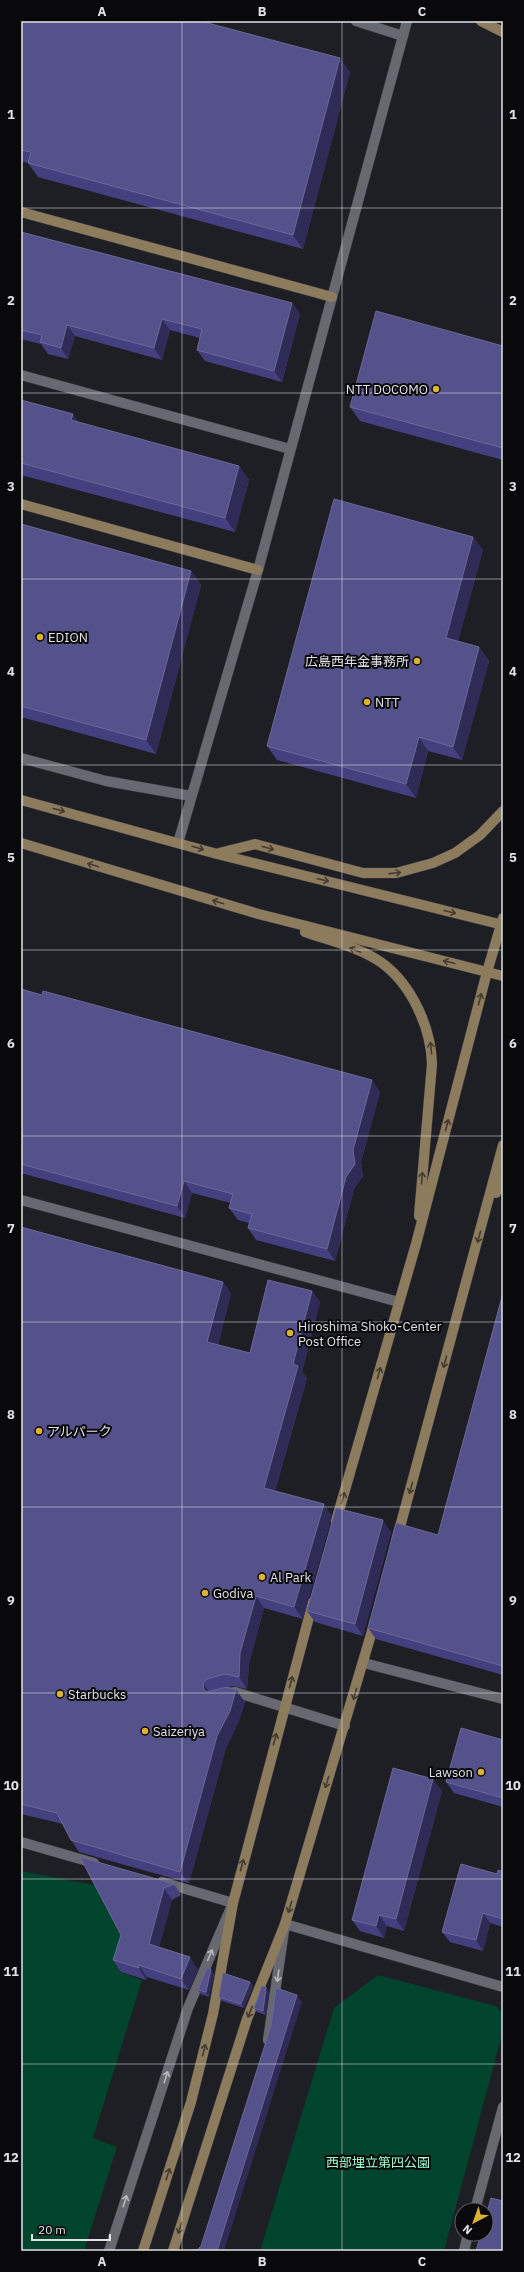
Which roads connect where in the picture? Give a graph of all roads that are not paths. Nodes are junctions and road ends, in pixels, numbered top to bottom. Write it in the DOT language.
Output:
graph roads {
  1 [pos="356,21"];
  2 [pos="407,21"];
  3 [pos="481,21"];
  4 [pos="503,27"];
  5 [pos="503,32"];
  6 [pos="403,36"];
  7 [pos="21,212"];
  8 [pos="332,297"];
  9 [pos="21,375"];
  10 [pos="290,449"];
  11 [pos="21,504"];
  12 [pos="258,570"];
  13 [pos="21,758"];
  14 [pos="191,796"];
  15 [pos="21,800"];
  16 [pos="503,811"];
  17 [pos="21,843"];
  18 [pos="178,843"];
  19 [pos="217,854"];
  20 [pos="255,913"];
  21 [pos="502,923"];
  22 [pos="487,972"];
  23 [pos="503,976"];
  24 [pos="503,1145"];
  25 [pos="503,1176"];
  26 [pos="21,1200"];
  27 [pos="484,1218"];
  28 [pos="416,1244"];
  29 [pos="399,1302"];
  30 [pos="334,1528"];
  31 [pos="395,1548"];
  32 [pos="317,1588"];
  33 [pos="378,1609"];
  34 [pos="364,1663"];
  35 [pos="217,1697"];
  36 [pos="503,1699"];
  37 [pos="284,1707"];
  38 [pos="345,1726"];
  39 [pos="21,1842"];
  40 [pos="104,1865"];
  41 [pos="148,1878"];
  42 [pos="233,1902"];
  43 [pos="285,1924"];
  44 [pos="503,1987"];
  45 [pos="265,2047"];
  46 [pos="503,2107"];
  47 [pos="477,2202"];
  48 [pos="109,2251"];
  49 [pos="143,2251"];
  50 [pos="173,2251"];
  1 -- 6 [label="street"];
  2 -- 6 [label="street"];
  3 -- 4 [label="street"];
  3 -- 5 [label="street"];
  6 -- 8 [label="street"];
  7 -- 8 [label="street"];
  8 -- 10 [label="street"];
  9 -- 10 [label="street"];
  10 -- 12 [label="street"];
  11 -- 12 [label="street"];
  12 -- 14 [label="street"];
  13 -- 14 [label="street"];
  14 -- 18 [label="street"];
  15 -- 18 [label="street, one-way"];
  19 -- 16 [label="street, one-way"];
  20 -- 17 [label="street, one-way"];
  18 -- 19 [label="street, one-way"];
  19 -- 21 [label="street, one-way"];
  22 -- 20 [label="street, one-way"];
  28 -- 20 [label="street, one-way"];
  21 -- 22 [label="street"];
  22 -- 23 [label="street"];
  28 -- 22 [label="street, one-way"];
  24 -- 27 [label="street"];
  25 -- 27 [label="street"];
  26 -- 29 [label="street"];
  27 -- 31 [label="street, one-way"];
  28 -- 29 [label="street"];
  30 -- 29 [label="street, one-way"];
  37 -- 32 [label="street, one-way"];
  33 -- 34 [label="street"];
  34 -- 36 [label="street"];
  34 -- 38 [label="street, one-way"];
  35 -- 37 [label="street"];
  37 -- 38 [label="street"];
  42 -- 37 [label="street, one-way"];
  38 -- 43 [label="street, one-way"];
  39 -- 40 [label="street"];
  41 -- 42 [label="street"];
  48 -- 42 [label="street, one-way"];
  49 -- 42 [label="street, one-way"];
  43 -- 44 [label="street"];
  43 -- 45 [label="street, one-way"];
  43 -- 50 [label="street, one-way"];
  46 -- 47 [label="street"];
}
